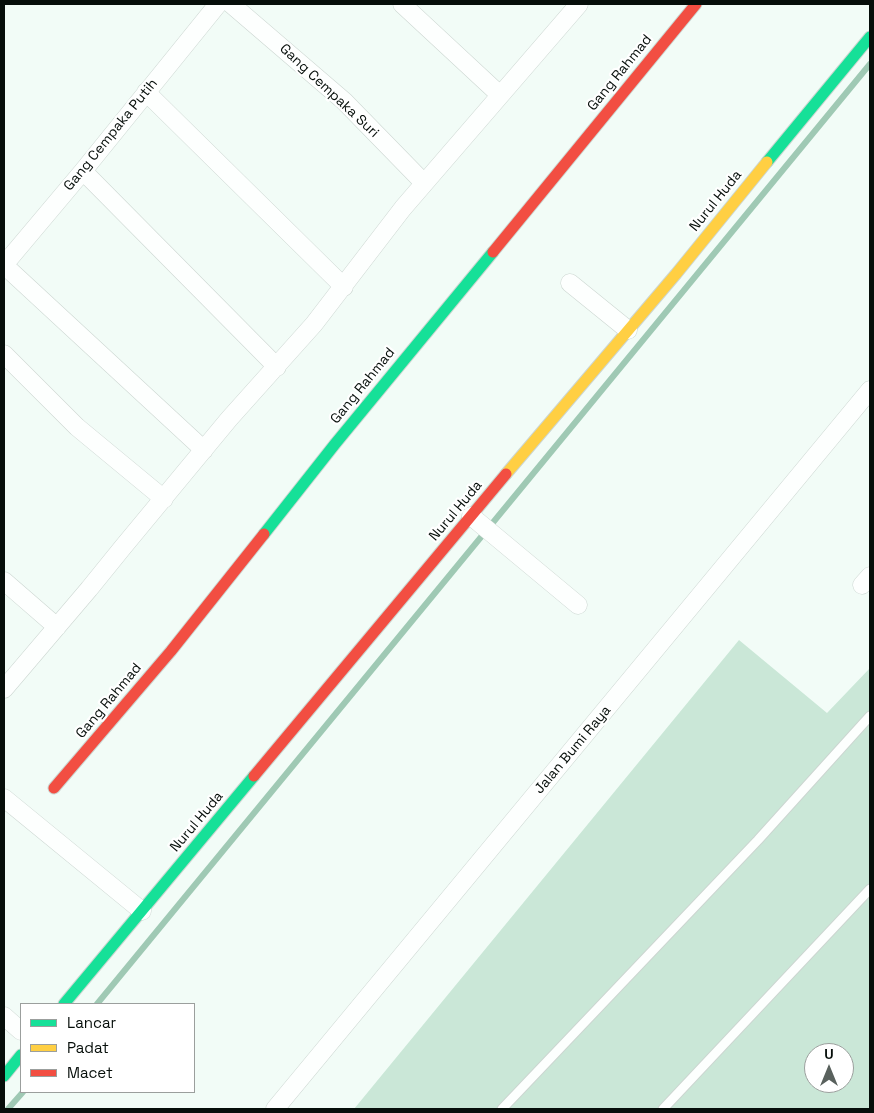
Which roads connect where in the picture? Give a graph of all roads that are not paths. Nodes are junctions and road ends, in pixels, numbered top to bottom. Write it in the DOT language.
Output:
graph roads {
  1 [pos="218,4"];
  2 [pos="231,4"];
  3 [pos="402,4"];
  4 [pos="579,4"];
  5 [pos="696,4"];
  6 [pos="870,37"];
  7 [pos="146,92"];
  8 [pos="500,95"];
  9 [pos="83,171"];
  10 [pos="424,183"];
  11 [pos="4,265"];
  12 [pos="570,284"];
  13 [pos="344,287"];
  14 [pos="628,330"];
  15 [pos="4,354"];
  16 [pos="277,367"];
  17 [pos="870,390"];
  18 [pos="204,450"];
  19 [pos="164,499"];
  20 [pos="471,516"];
  21 [pos="4,581"];
  22 [pos="578,605"];
  23 [pos="57,627"];
  24 [pos="4,689"];
  25 [pos="870,716"];
  26 [pos="54,788"];
  27 [pos="4,798"];
  28 [pos="870,889"];
  29 [pos="142,911"];
  30 [pos="65,1003"];
  31 [pos="4,1016"];
  32 [pos="20,1030"];
  33 [pos="20,1056"];
  34 [pos="4,1076"];
  35 [pos="275,1109"];
  36 [pos="502,1109"];
  37 [pos="663,1109"];
  1 -- 7 [label="street, Gang Cempaka Putih"];
  2 -- 10 [label="street, Gang Cempaka Suri"];
  3 -- 8 [label="street"];
  4 -- 8 [label="street"];
  5 -- 26 [label="street, Gang Rahmad"];
  6 -- 14 [label="street, Nurul Huda"];
  7 -- 9 [label="street, Gang Cempaka Putih"];
  7 -- 13 [label="street"];
  8 -- 10 [label="street"];
  9 -- 11 [label="street, Gang Cempaka Putih"];
  9 -- 16 [label="street"];
  10 -- 13 [label="street"];
  11 -- 18 [label="street"];
  12 -- 14 [label="street"];
  13 -- 16 [label="street"];
  14 -- 20 [label="street, Nurul Huda"];
  15 -- 19 [label="street"];
  16 -- 18 [label="street"];
  17 -- 35 [label="street, Jalan Bumi Raya"];
  18 -- 19 [label="street"];
  19 -- 23 [label="street"];
  20 -- 22 [label="street"];
  20 -- 29 [label="street, Nurul Huda"];
  21 -- 23 [label="street"];
  23 -- 24 [label="street"];
  25 -- 36 [label="lane"];
  27 -- 29 [label="street"];
  28 -- 37 [label="lane"];
  29 -- 30 [label="street, Nurul Huda"];
  31 -- 32 [label="street"];
  33 -- 34 [label="street"];
}
